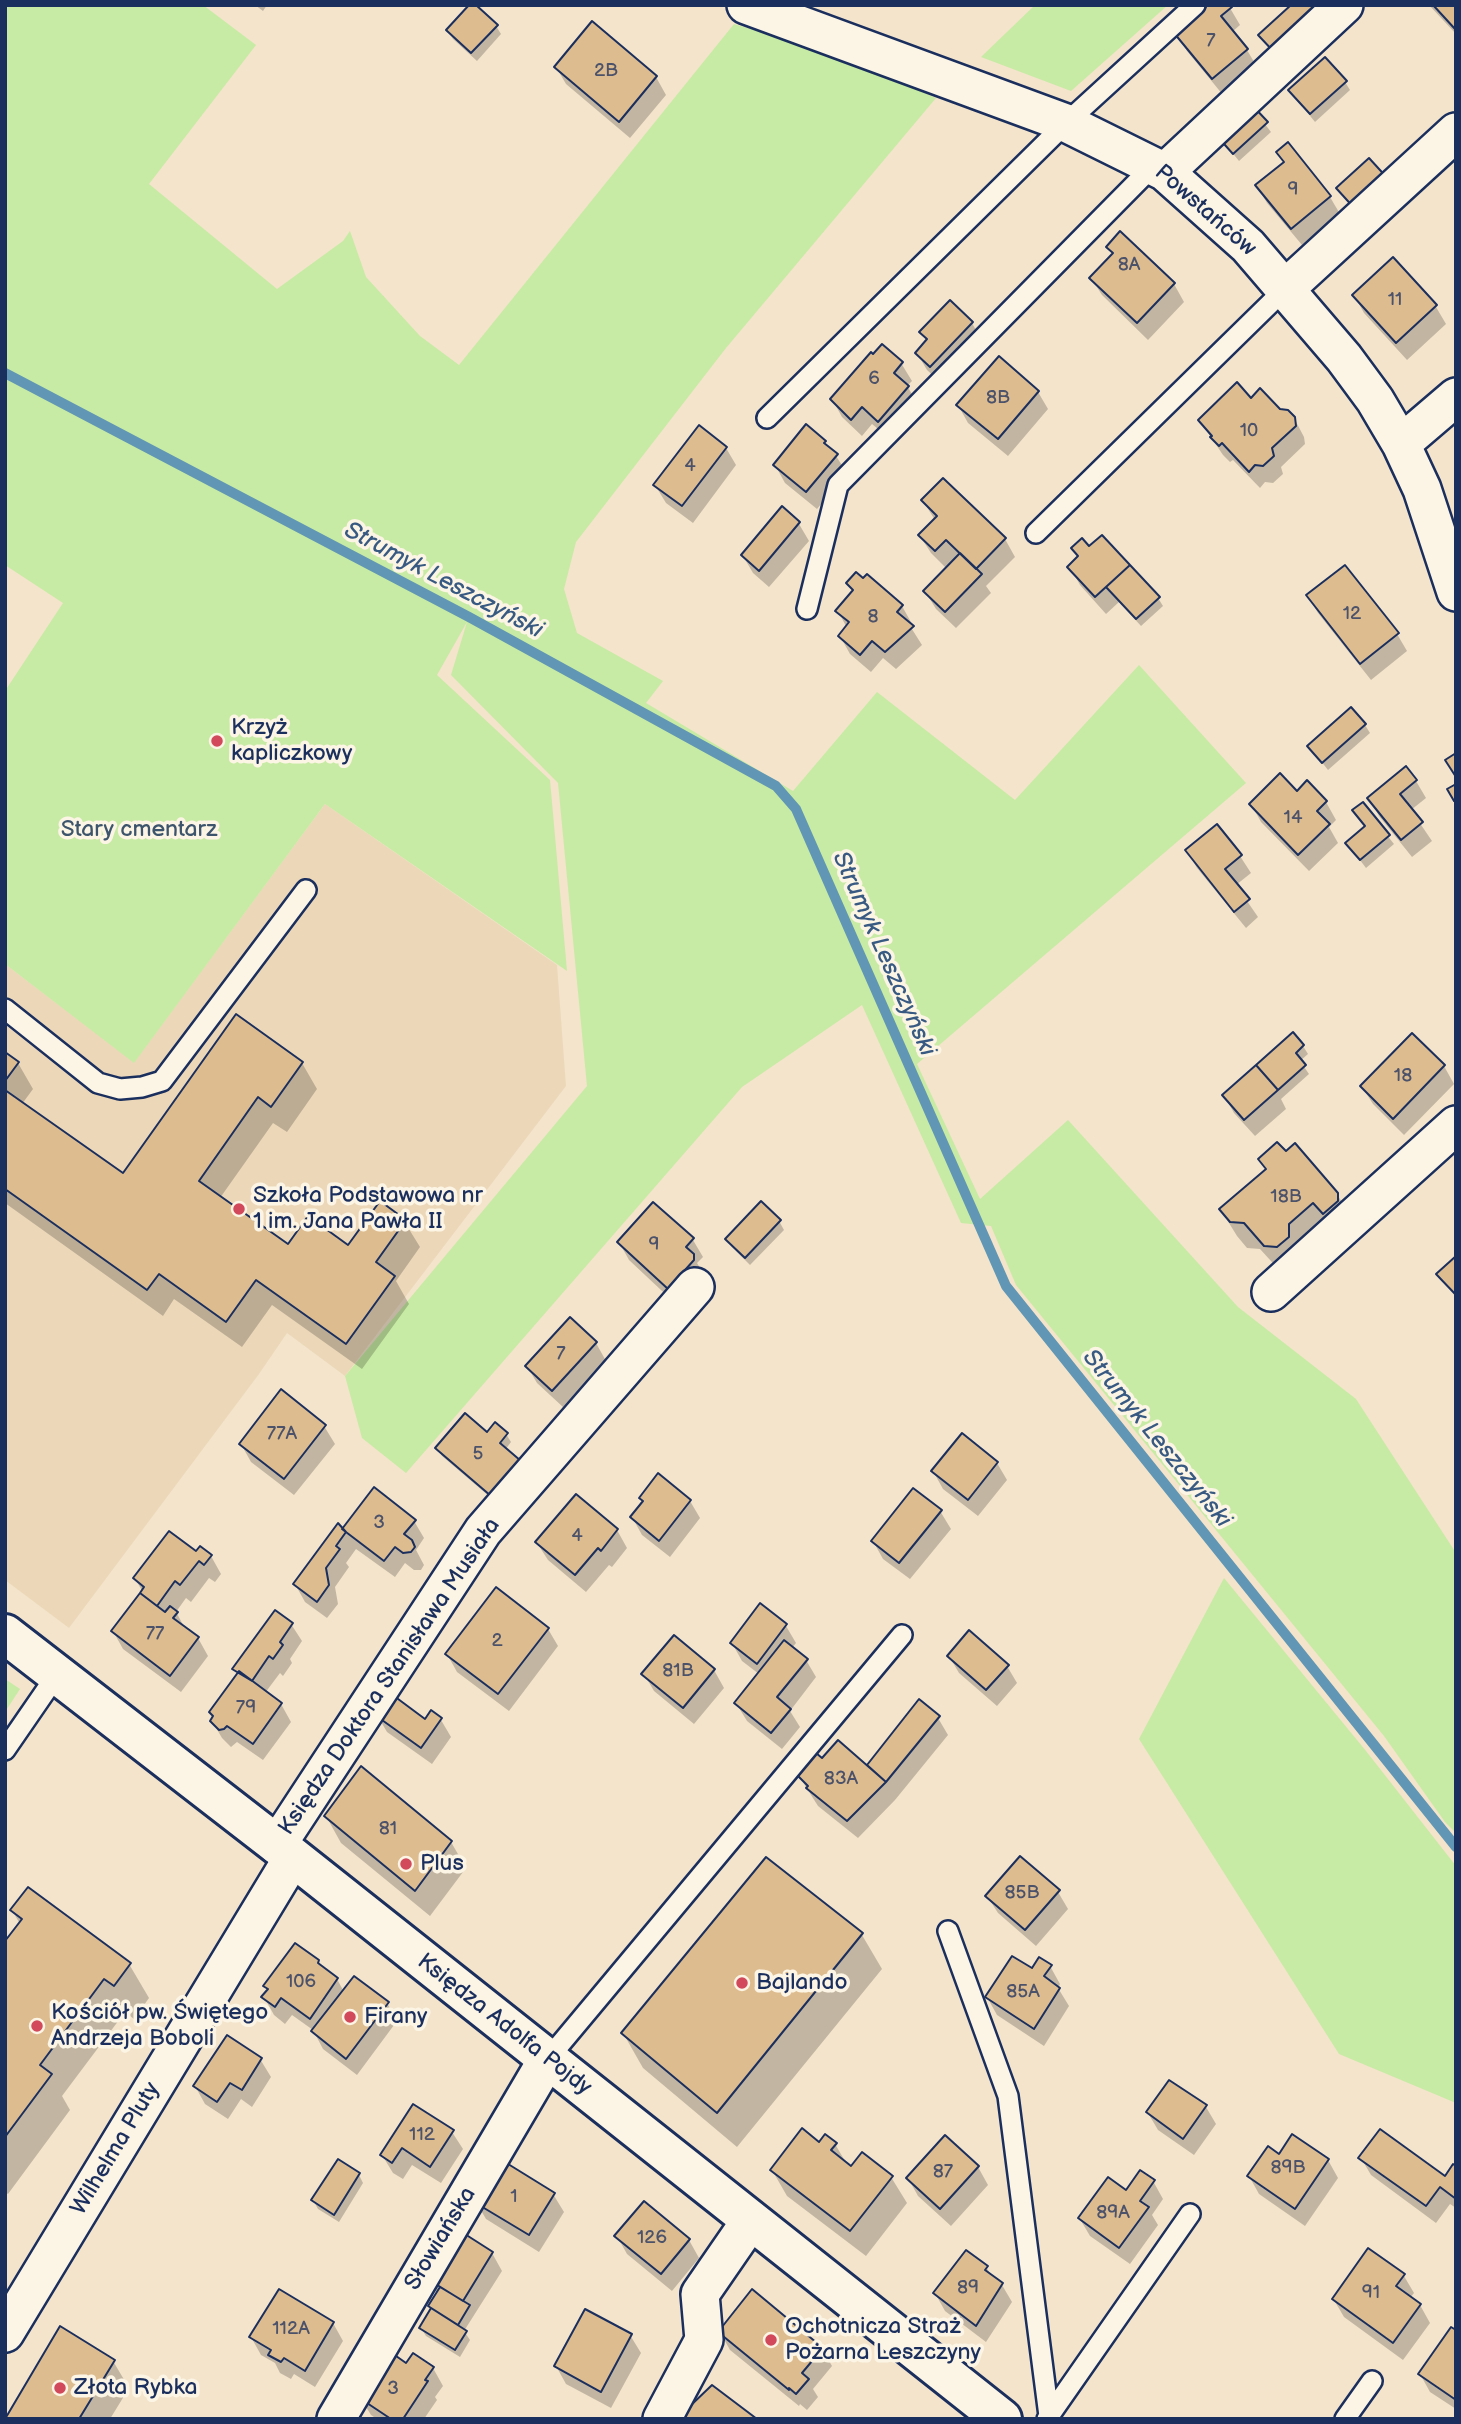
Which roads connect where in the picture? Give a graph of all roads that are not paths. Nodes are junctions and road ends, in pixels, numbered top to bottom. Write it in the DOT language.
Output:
graph roads {
  1 [pos="746,5"];
  2 [pos="1195,5"];
  3 [pos="1344,5"];
  4 [pos="1066,123"];
  5 [pos="1456,132"];
  6 [pos="1160,168"];
  7 [pos="1286,288"];
  8 [pos="1456,397"];
  9 [pos="767,418"];
  10 [pos="1401,444"];
  11 [pos="1036,533"];
  12 [pos="1456,592"];
  13 [pos="807,609"];
  14 [pos="306,890"];
  15 [pos="5,1009"];
  16 [pos="1456,1125"];
  17 [pos="695,1287"];
  18 [pos="1271,1293"];
  19 [pos="5,1634"];
  20 [pos="902,1635"];
  21 [pos="58,1673"];
  22 [pos="5,1751"];
  23 [pos="285,1851"];
  24 [pos="948,1931"];
  25 [pos="547,2060"];
  26 [pos="1190,2214"];
  27 [pos="751,2220"];
  28 [pos="8,2323"];
  29 [pos="1371,2381"];
  30 [pos="1048,2418"];
  31 [pos="335,2419"];
  32 [pos="662,2419"];
  33 [pos="1002,2419"];
  34 [pos="1345,2419"];
  1 -- 4 [label="street, Powstańców"];
  2 -- 4 [label="lane"];
  3 -- 6 [label="street"];
  4 -- 6 [label="street, Powstańców"];
  4 -- 9 [label="lane"];
  5 -- 7 [label="street"];
  6 -- 7 [label="street, Powstańców"];
  6 -- 13 [label="lane"];
  7 -- 10 [label="street, Powstańców"];
  7 -- 11 [label="lane"];
  8 -- 10 [label="street"];
  10 -- 12 [label="street, Powstańców"];
  14 -- 15 [label="lane"];
  16 -- 18 [label="street"];
  17 -- 23 [label="street, Księdza Doktora Stanisława Musiała"];
  19 -- 21 [label="street, Księdza Adolfa Pojdy"];
  20 -- 25 [label="lane"];
  21 -- 22 [label="lane"];
  21 -- 23 [label="street, Księdza Adolfa Pojdy"];
  23 -- 25 [label="street, Księdza Adolfa Pojdy"];
  23 -- 28 [label="street, Wilhelma Pluty"];
  24 -- 30 [label="lane"];
  25 -- 27 [label="street, Księdza Adolfa Pojdy"];
  25 -- 31 [label="street, Słowiańska"];
  26 -- 30 [label="lane"];
  27 -- 32 [label="street"];
  27 -- 33 [label="street, Księdza Adolfa Pojdy"];
  29 -- 34 [label="lane"];
}
